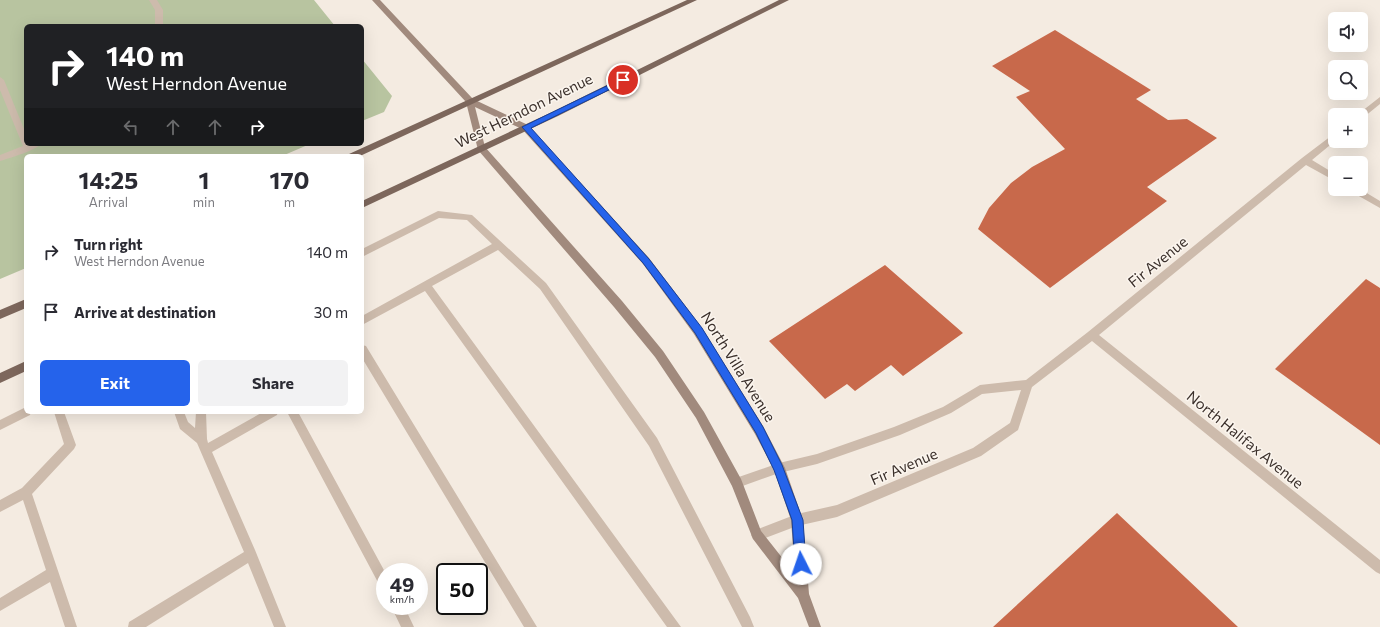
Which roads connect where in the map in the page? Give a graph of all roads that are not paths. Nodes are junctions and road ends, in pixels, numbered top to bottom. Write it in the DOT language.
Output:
graph roads {
  1 [pos="153,0"];
  2 [pos="376,0"];
  3 [pos="693,0"];
  4 [pos="785,0"];
  5 [pos="160,24"];
  6 [pos="0,80"];
  7 [pos="1380,100"];
  8 [pos="470,102"];
  9 [pos="1368,109"];
  10 [pos="526,127"];
  11 [pos="24,139"];
  12 [pos="1328,142"];
  13 [pos="27,146"];
  14 [pos="33,146"];
  15 [pos="481,148"];
  16 [pos="28,149"];
  17 [pos="356,154"];
  18 [pos="0,158"];
  19 [pos="1305,160"];
  20 [pos="1328,174"];
  21 [pos="1365,196"];
  22 [pos="364,204"];
  23 [pos="1380,205"];
  24 [pos="498,245"];
  25 [pos="364,252"];
  26 [pos="426,285"];
  27 [pos="24,304"];
  28 [pos="0,315"];
  29 [pos="364,320"];
  30 [pos="1092,335"];
  31 [pos="364,352"];
  32 [pos="24,367"];
  33 [pos="0,378"];
  34 [pos="1028,384"];
  35 [pos="24,413"];
  36 [pos="60,414"];
  37 [pos="180,414"];
  38 [pos="201,414"];
  39 [pos="269,414"];
  40 [pos="293,414"];
  41 [pos="0,425"];
  42 [pos="201,439"];
  43 [pos="206,450"];
  44 [pos="779,468"];
  45 [pos="737,483"];
  46 [pos="26,492"];
  47 [pos="0,506"];
  48 [pos="797,520"];
  49 [pos="757,535"];
  50 [pos="251,554"];
  51 [pos="376,567"];
  52 [pos="1380,568"];
  53 [pos="53,573"];
  54 [pos="803,594"];
  55 [pos="0,605"];
  56 [pos="402,615"];
  57 [pos="71,627"];
  58 [pos="134,627"];
  59 [pos="280,627"];
  60 [pos="408,627"];
  61 [pos="531,627"];
  62 [pos="675,627"];
  63 [pos="748,627"];
  64 [pos="815,627"];
  1 -- 5 [label="street"];
  2 -- 8 [label="main road, North Villa Avenue"];
  3 -- 8 [label="main road, West Herndon Avenue"];
  4 -- 10 [label="main road, West Herndon Avenue"];
  6 -- 11 [label="street"];
  7 -- 9 [label="street"];
  8 -- 10 [label="main road, North Villa Avenue"];
  8 -- 15 [label="main road, North Villa Avenue"];
  8 -- 17 [label="main road, West Herndon Avenue"];
  10 -- 15 [label="main road, West Herndon Avenue"];
  10 -- 44 [label="main road, North Villa Avenue"];
  12 -- 19 [label="street, Fir Avenue"];
  13 -- 16 [label="street"];
  14 -- 16 [label="street"];
  15 -- 22 [label="main road, West Herndon Avenue"];
  15 -- 45 [label="main road, North Villa Avenue"];
  16 -- 18 [label="street"];
  19 -- 20 [label="street"];
  19 -- 30 [label="street, Fir Avenue"];
  21 -- 23 [label="street"];
  24 -- 25 [label="street"];
  24 -- 26 [label="street"];
  24 -- 63 [label="street"];
  26 -- 29 [label="street"];
  26 -- 62 [label="street"];
  27 -- 28 [label="main road"];
  30 -- 34 [label="street, Fir Avenue"];
  30 -- 52 [label="street, North Halifax Avenue"];
  31 -- 61 [label="street"];
  32 -- 33 [label="main road"];
  34 -- 44 [label="street"];
  34 -- 48 [label="street, Fir Avenue"];
  35 -- 41 [label="street"];
  36 -- 46 [label="street"];
  37 -- 42 [label="street"];
  38 -- 42 [label="street"];
  39 -- 43 [label="street"];
  40 -- 51 [label="street"];
  42 -- 43 [label="street"];
  43 -- 50 [label="street"];
  44 -- 45 [label="street"];
  44 -- 48 [label="main road, North Villa Avenue"];
  45 -- 49 [label="main road, North Villa Avenue"];
  46 -- 47 [label="street"];
  46 -- 53 [label="street"];
  48 -- 49 [label="street, Fir Avenue"];
  48 -- 54 [label="main road, North Villa Avenue"];
  49 -- 54 [label="main road, North Villa Avenue"];
  50 -- 58 [label="street"];
  50 -- 59 [label="street"];
  53 -- 55 [label="street"];
  53 -- 57 [label="street"];
  54 -- 64 [label="main road, North Villa Avenue"];
  56 -- 60 [label="street"];
}
